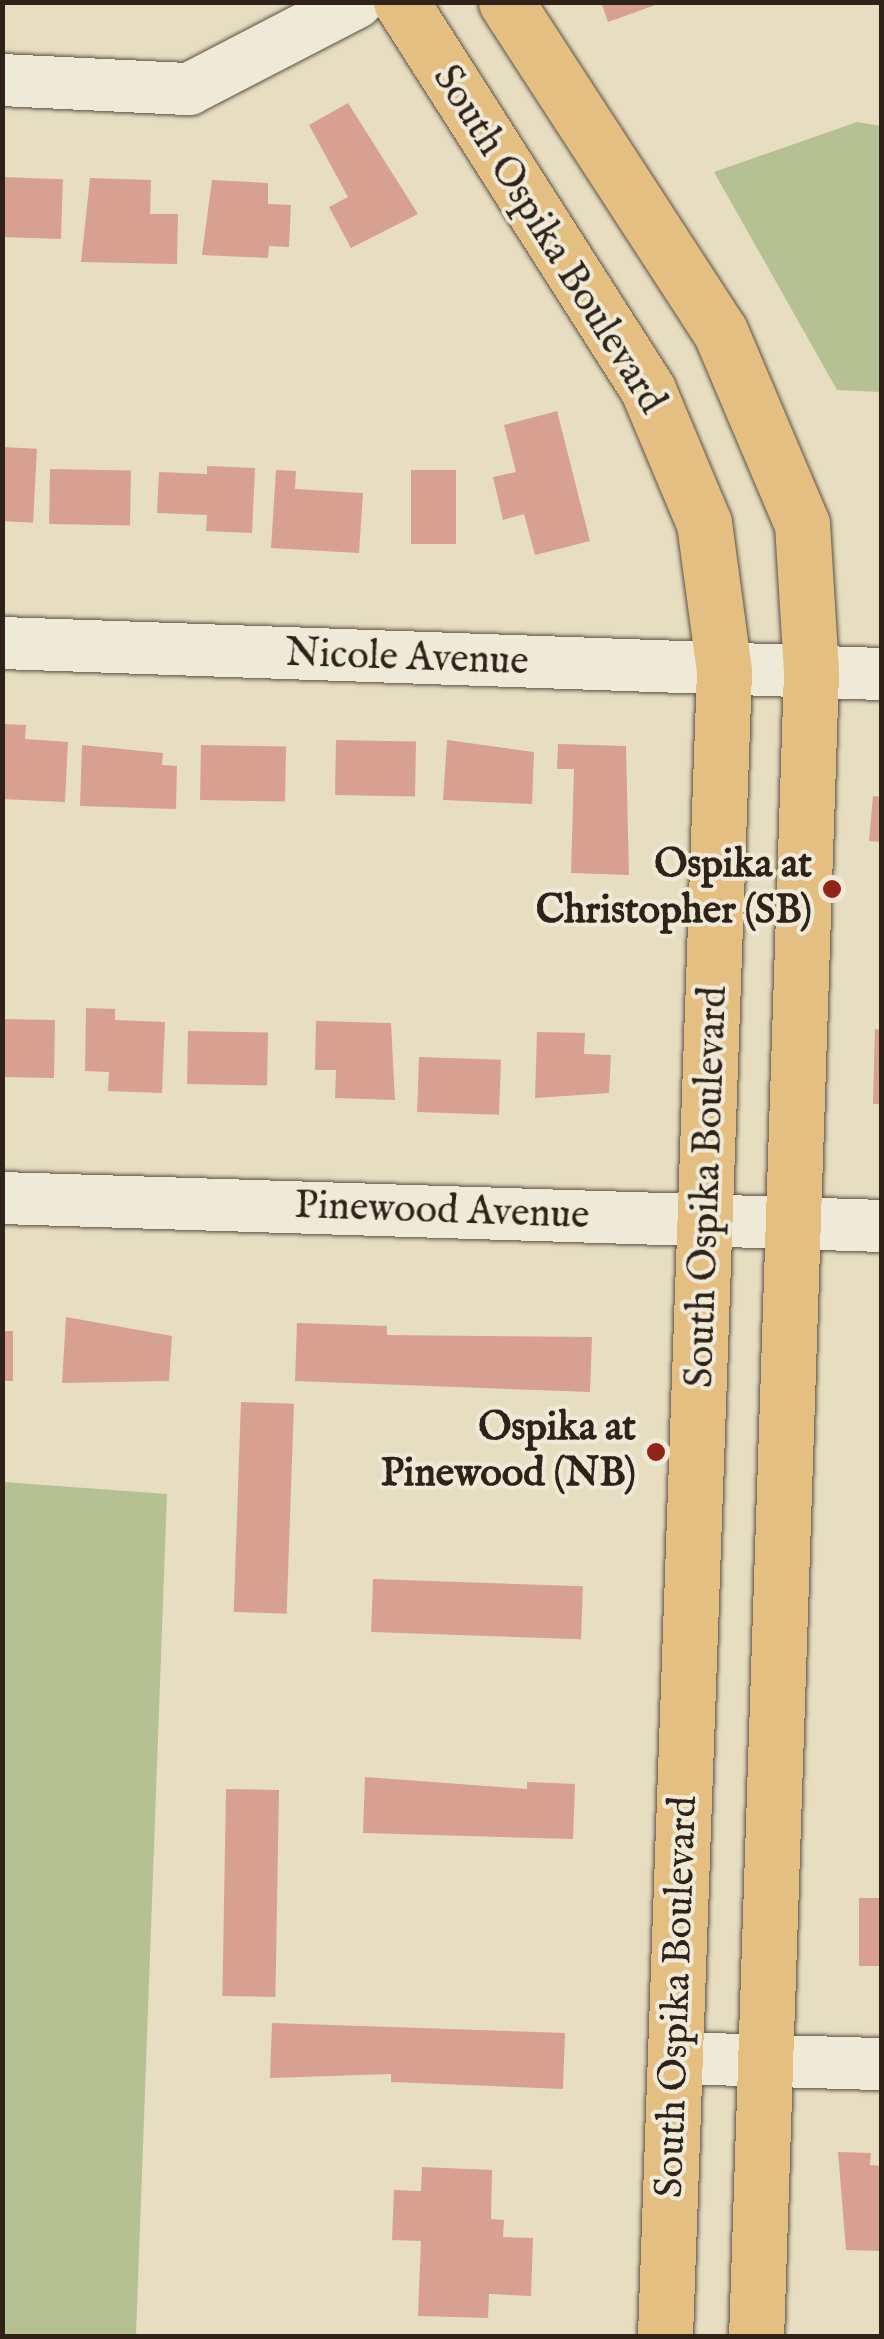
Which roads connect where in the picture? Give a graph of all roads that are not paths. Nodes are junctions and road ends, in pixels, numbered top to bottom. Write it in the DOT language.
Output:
graph roads {
  1 [pos="357,2"];
  2 [pos="401,2"];
  3 [pos="506,2"];
  4 [pos="2,80"];
  5 [pos="2,643"];
  6 [pos="724,672"];
  7 [pos="811,672"];
  8 [pos="882,674"];
  9 [pos="2,1198"];
  10 [pos="708,1221"];
  11 [pos="796,1223"];
  12 [pos="882,1226"];
  13 [pos="675,2058"];
  14 [pos="766,2060"];
  15 [pos="882,2064"];
  16 [pos="665,2336"];
  17 [pos="756,2336"];
  1 -- 4 [label="street"];
  2 -- 6 [label="main road, South Ospika Boulevard"];
  3 -- 7 [label="main road"];
  5 -- 6 [label="street, Nicole Avenue"];
  6 -- 7 [label="street, Nicole Avenue"];
  6 -- 10 [label="main road, South Ospika Boulevard"];
  7 -- 8 [label="street, Nicole Avenue"];
  7 -- 11 [label="main road"];
  9 -- 10 [label="street, Pinewood Avenue"];
  10 -- 11 [label="street, Pinewood Avenue"];
  10 -- 13 [label="main road, South Ospika Boulevard"];
  11 -- 12 [label="street, Pinewood Avenue"];
  11 -- 14 [label="main road"];
  13 -- 14 [label="street"];
  13 -- 16 [label="main road, South Ospika Boulevard"];
  14 -- 15 [label="street"];
  14 -- 17 [label="main road"];
}
